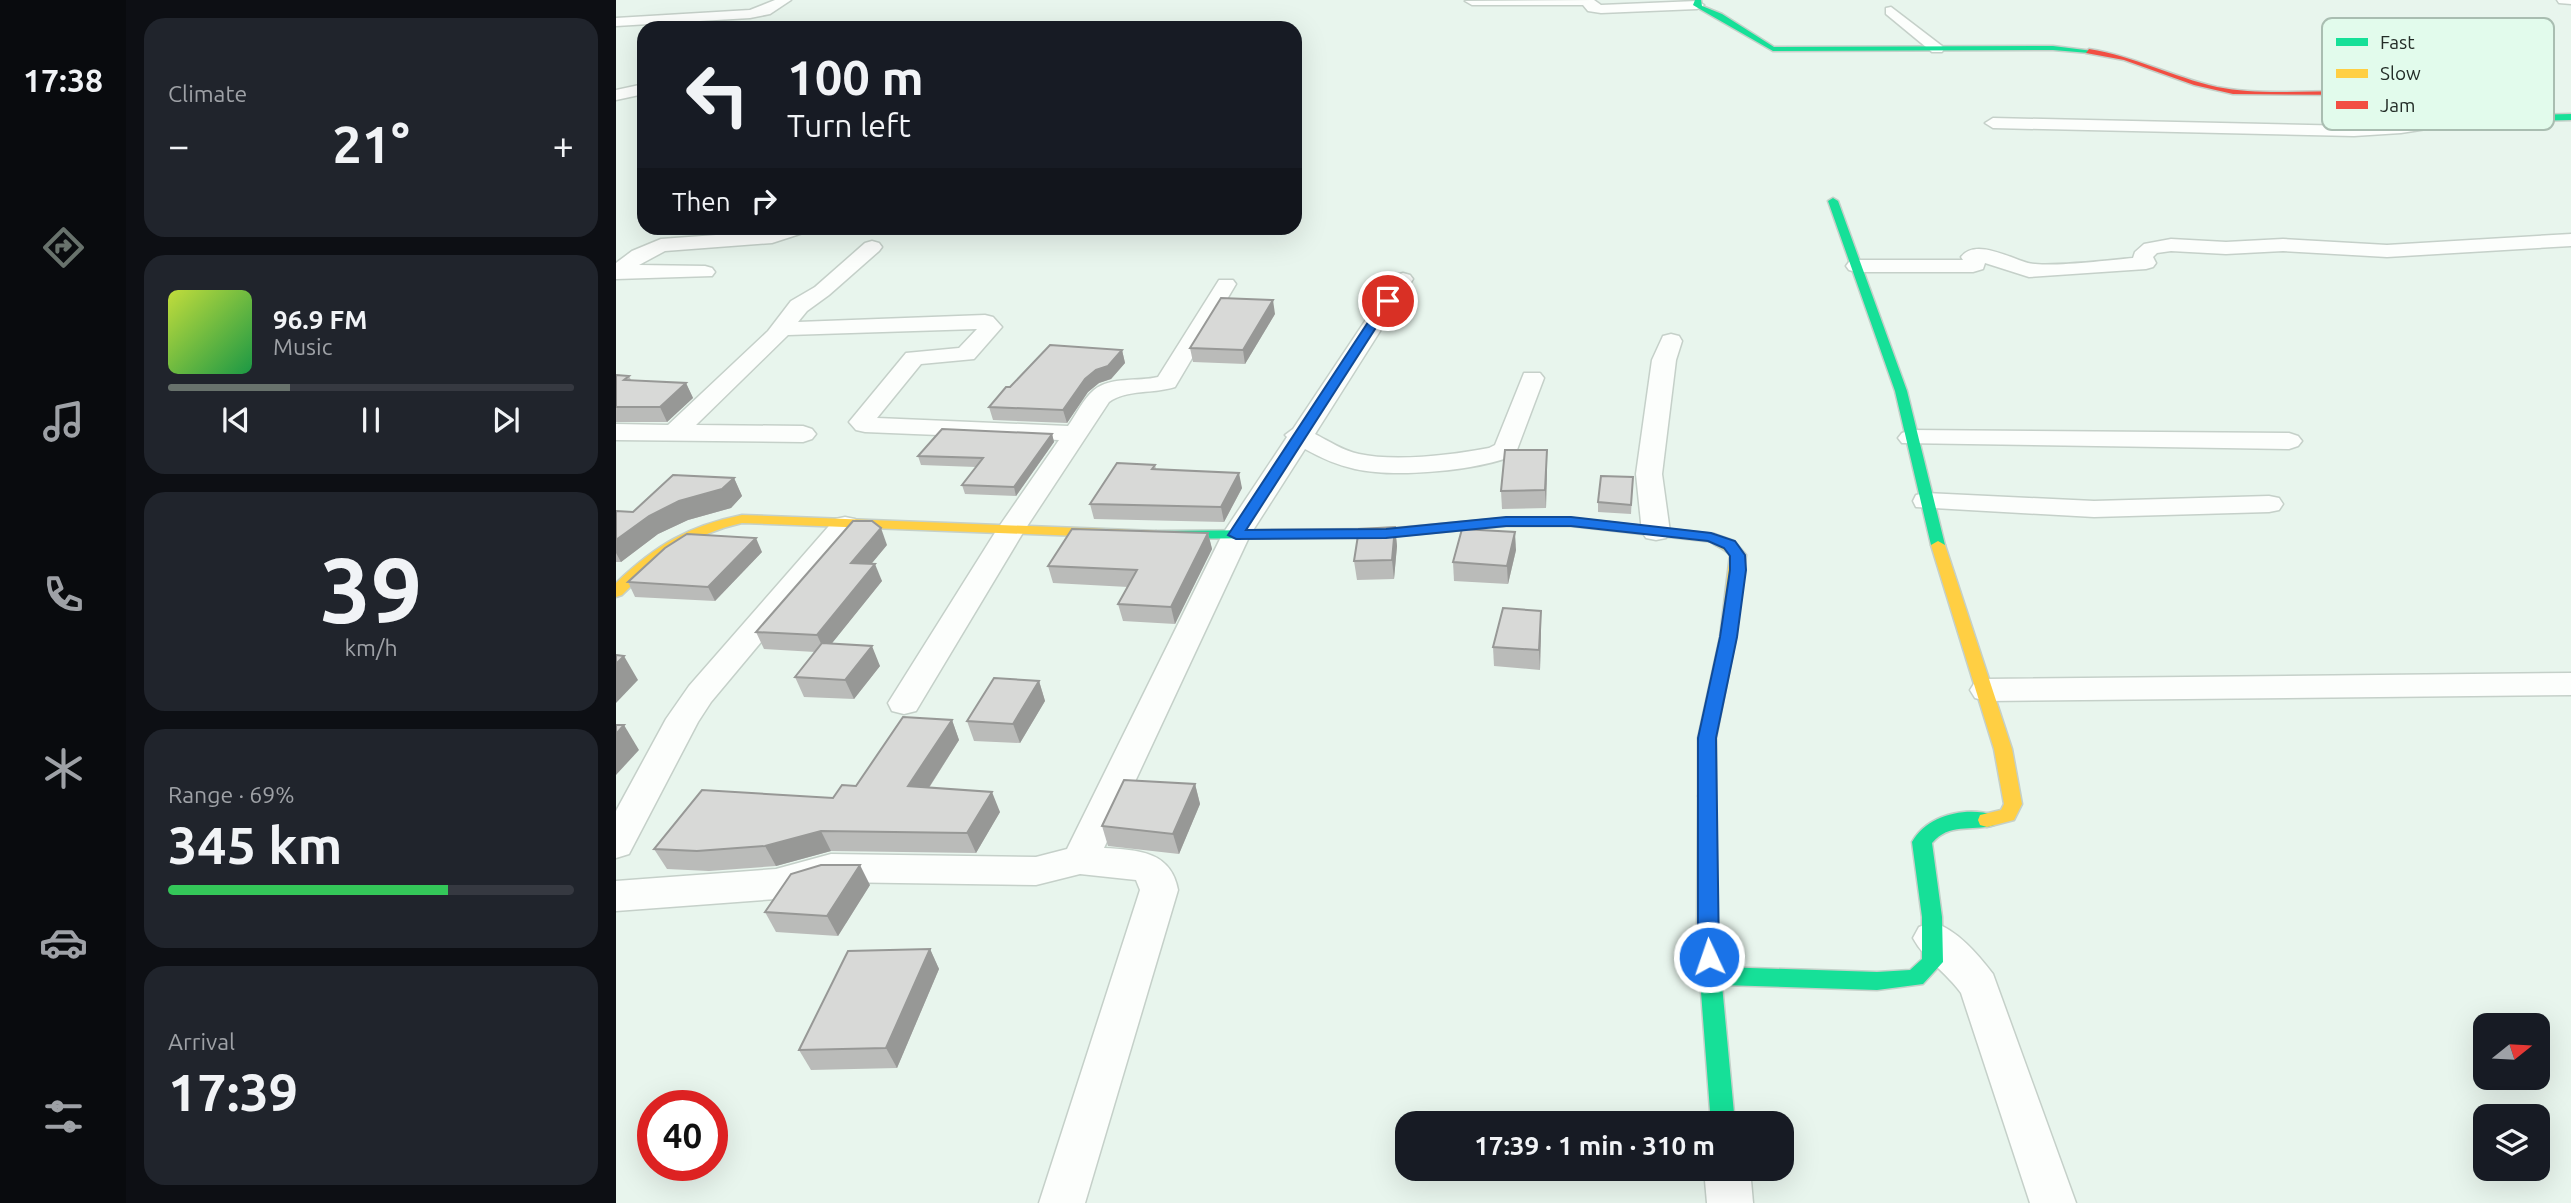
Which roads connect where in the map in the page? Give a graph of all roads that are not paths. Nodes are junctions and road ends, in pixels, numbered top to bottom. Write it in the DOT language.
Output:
graph roads {
  1 [pos="784,0"];
  2 [pos="2571,0"];
  3 [pos="1472,1"];
  4 [pos="2564,1"];
  5 [pos="1697,2"];
  6 [pos="765,11"];
  7 [pos="1891,11"];
  8 [pos="761,21"];
  9 [pos="616,22"];
  10 [pos="1937,49"];
  11 [pos="637,90"];
  12 [pos="2322,93"];
  13 [pos="616,94"];
  14 [pos="1993,123"];
  15 [pos="2364,130"];
  16 [pos="1833,201"];
  17 [pos="778,235"];
  18 [pos="2571,240"];
  19 [pos="624,244"];
  20 [pos="661,245"];
  21 [pos="872,247"];
  22 [pos="1856,266"];
  23 [pos="618,272"];
  24 [pos="705,272"];
  25 [pos="1403,279"];
  26 [pos="1226,284"];
  27 [pos="781,329"];
  28 [pos="1671,341"];
  29 [pos="1532,378"];
  30 [pos="616,432"];
  31 [pos="674,433"];
  32 [pos="803,434"];
  33 [pos="1075,435"];
  34 [pos="1298,435"];
  35 [pos="1911,439"];
  36 [pos="2289,441"];
  37 [pos="1926,501"];
  38 [pos="2269,505"];
  39 [pos="845,525"];
  40 [pos="1010,531"];
  41 [pos="1656,532"];
  42 [pos="1236,535"];
  43 [pos="616,592"];
  44 [pos="2571,684"];
  45 [pos="1986,690"];
  46 [pos="904,703"];
  47 [pos="616,844"];
  48 [pos="1080,860"];
  49 [pos="616,896"];
  50 [pos="1933,938"];
  51 [pos="1710,976"];
  52 [pos="1722,1111"];
  53 [pos="1728,1181"];
  54 [pos="1062,1203"];
  55 [pos="1730,1203"];
  56 [pos="2053,1203"];
  1 -- 6 [label="street"];
  2 -- 4 [label="street"];
  3 -- 5 [label="street"];
  5 -- 10 [label="street"];
  6 -- 8 [label="street"];
  6 -- 9 [label="street"];
  7 -- 10 [label="street"];
  10 -- 12 [label="street"];
  11 -- 13 [label="street"];
  14 -- 15 [label="street"];
  16 -- 22 [label="street"];
  17 -- 20 [label="street"];
  18 -- 22 [label="street"];
  19 -- 20 [label="street"];
  20 -- 23 [label="street"];
  21 -- 27 [label="street"];
  22 -- 35 [label="street"];
  23 -- 24 [label="street"];
  25 -- 34 [label="street"];
  26 -- 33 [label="street"];
  27 -- 31 [label="street"];
  27 -- 33 [label="street"];
  28 -- 41 [label="street"];
  29 -- 34 [label="street"];
  30 -- 31 [label="street"];
  31 -- 32 [label="street"];
  33 -- 40 [label="street"];
  34 -- 42 [label="street"];
  35 -- 36 [label="street"];
  35 -- 37 [label="street"];
  37 -- 38 [label="street"];
  37 -- 45 [label="street"];
  39 -- 40 [label="street"];
  39 -- 43 [label="street"];
  39 -- 47 [label="street"];
  40 -- 42 [label="street"];
  40 -- 46 [label="street"];
  41 -- 42 [label="street"];
  41 -- 51 [label="street"];
  42 -- 48 [label="street"];
  44 -- 45 [label="street"];
  45 -- 50 [label="street"];
  48 -- 49 [label="street"];
  48 -- 54 [label="street"];
  50 -- 51 [label="street"];
  50 -- 56 [label="street"];
  51 -- 52 [label="street"];
  53 -- 55 [label="street"];
}
